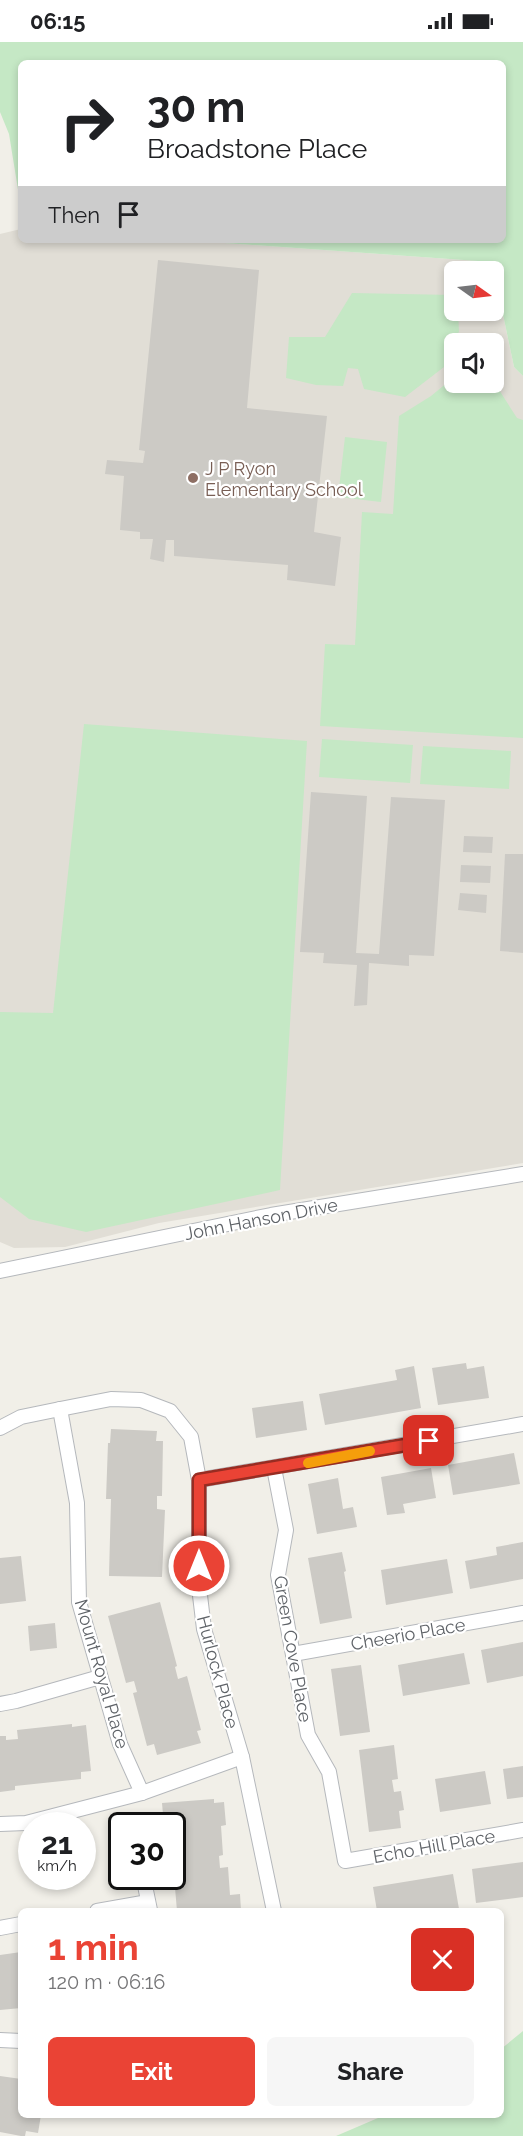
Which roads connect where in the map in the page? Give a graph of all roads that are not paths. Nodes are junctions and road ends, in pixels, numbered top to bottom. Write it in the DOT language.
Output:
graph roads {
  1 [pos="523,1174"];
  2 [pos="0,1271"];
  3 [pos="60,1409"];
  4 [pos="523,1424"];
  5 [pos="0,1428"];
  6 [pos="273,1468"];
  7 [pos="199,1480"];
  8 [pos="523,1613"];
  9 [pos="293,1654"];
  10 [pos="100,1677"];
  11 [pos="0,1704"];
  12 [pos="242,1756"];
  13 [pos="142,1793"];
  14 [pos="0,1824"];
  15 [pos="523,1830"];
  16 [pos="345,1861"];
  17 [pos="146,1890"];
  18 [pos="149,1907"];
  19 [pos="273,1908"];
  20 [pos="18,1925"];
  21 [pos="0,1928"];
  22 [pos="0,2040"];
  23 [pos="18,2041"];
  1 -- 2 [label="street, John Hanson Drive"];
  3 -- 5 [label="street, Hurlock Place"];
  3 -- 7 [label="street, Hurlock Place"];
  3 -- 10 [label="street, Mount Royal Place"];
  4 -- 6 [label="street"];
  6 -- 7 [label="street"];
  6 -- 9 [label="street, Green Cove Place"];
  7 -- 12 [label="street, Hurlock Place"];
  8 -- 9 [label="street, Cheerio Place"];
  9 -- 16 [label="street, Green Cove Place"];
  10 -- 11 [label="street"];
  10 -- 13 [label="street, Mount Royal Place"];
  12 -- 13 [label="street"];
  12 -- 19 [label="street, Hurlock Place"];
  13 -- 14 [label="street"];
  15 -- 16 [label="street, Echo Hill Place"];
  17 -- 18 [label="street"];
  20 -- 21 [label="street"];
  22 -- 23 [label="street"];
}
